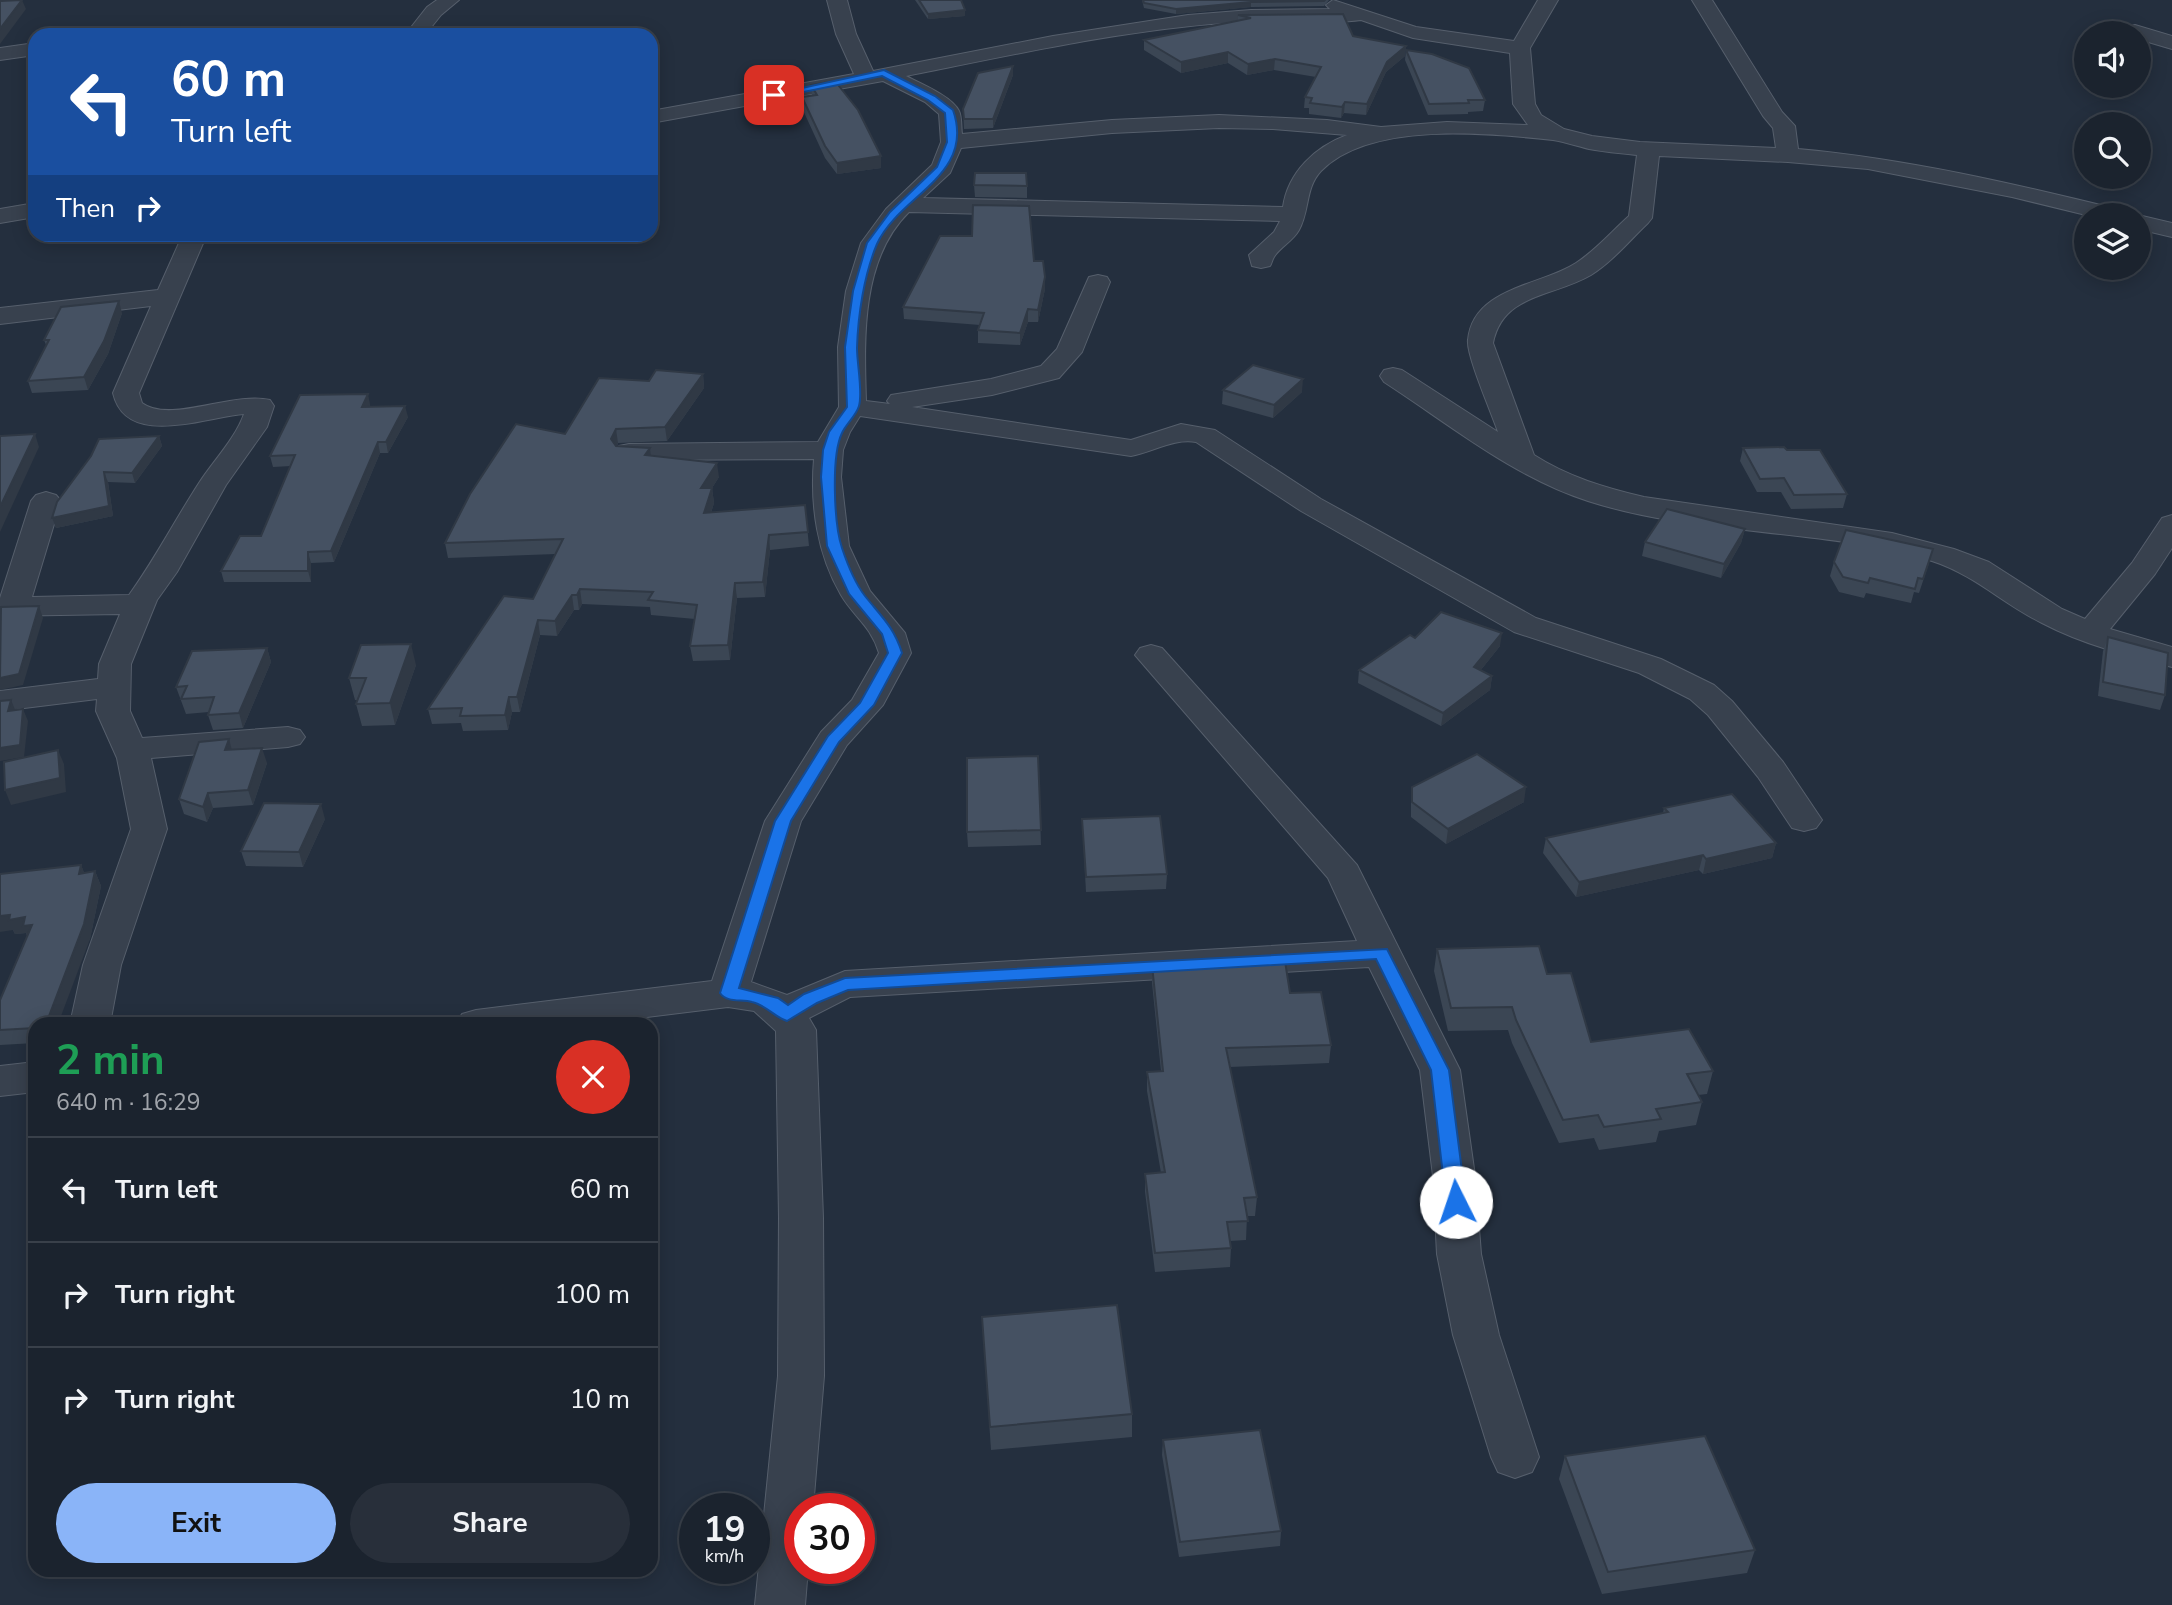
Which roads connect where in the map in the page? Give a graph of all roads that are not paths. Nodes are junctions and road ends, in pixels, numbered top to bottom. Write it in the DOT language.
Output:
graph roads {
  1 [pos="449,0"];
  2 [pos="837,0"];
  3 [pos="1323,0"];
  4 [pos="1548,0"];
  5 [pos="1702,0"];
  6 [pos="1358,15"];
  7 [pos="421,28"];
  8 [pos="2151,36"];
  9 [pos="2172,43"];
  10 [pos="1520,48"];
  11 [pos="28,50"];
  12 [pos="0,54"];
  13 [pos="874,74"];
  14 [pos="658,116"];
  15 [pos="1380,133"];
  16 [pos="1556,134"];
  17 [pos="952,142"];
  18 [pos="1649,149"];
  19 [pos="1788,155"];
  20 [pos="904,205"];
  21 [pos="2074,205"];
  22 [pos="28,211"];
  23 [pos="1292,214"];
  24 [pos="0,216"];
  25 [pos="2151,225"];
  26 [pos="2172,230"];
  27 [pos="192,242"];
  28 [pos="1261,261"];
  29 [pos="1098,282"];
  30 [pos="169,296"];
  31 [pos="0,316"];
  32 [pos="1393,376"];
  33 [pos="853,407"];
  34 [pos="829,450"];
  35 [pos="629,452"];
  36 [pos="1522,460"];
  37 [pos="46,500"];
  38 [pos="2172,524"];
  39 [pos="141,604"];
  40 [pos="6,607"];
  41 [pos="2090,632"];
  42 [pos="1151,655"];
  43 [pos="2172,657"];
  44 [pos="114,687"];
  45 [pos="0,701"];
  46 [pos="288,737"];
  47 [pos="130,749"];
  48 [pos="1804,820"];
  49 [pos="1381,953"];
  50 [pos="728,993"];
  51 [pos="787,1014"];
  52 [pos="91,1017"];
  53 [pos="533,1017"];
  54 [pos="28,1078"];
  55 [pos="0,1081"];
  56 [pos="1516,1457"];
  57 [pos="780,1605"];
  1 -- 7 [label="street"];
  2 -- 13 [label="street"];
  3 -- 6 [label="street"];
  4 -- 10 [label="street"];
  5 -- 19 [label="street"];
  6 -- 10 [label="street"];
  6 -- 13 [label="street"];
  8 -- 9 [label="street"];
  10 -- 16 [label="street"];
  11 -- 12 [label="street"];
  13 -- 14 [label="street"];
  13 -- 17 [label="street"];
  15 -- 16 [label="street"];
  15 -- 17 [label="street"];
  15 -- 23 [label="street"];
  16 -- 18 [label="street"];
  17 -- 20 [label="street"];
  18 -- 19 [label="street"];
  18 -- 36 [label="street"];
  19 -- 21 [label="street"];
  20 -- 23 [label="street"];
  20 -- 33 [label="street"];
  22 -- 24 [label="street"];
  23 -- 28 [label="street"];
  25 -- 26 [label="street"];
  27 -- 30 [label="street"];
  29 -- 33 [label="street"];
  30 -- 31 [label="street"];
  30 -- 39 [label="street"];
  32 -- 36 [label="street"];
  33 -- 34 [label="street"];
  33 -- 48 [label="street"];
  34 -- 35 [label="street"];
  34 -- 50 [label="street"];
  36 -- 41 [label="street"];
  37 -- 40 [label="street"];
  38 -- 41 [label="street"];
  39 -- 40 [label="street"];
  39 -- 44 [label="street"];
  41 -- 43 [label="street"];
  42 -- 49 [label="street"];
  44 -- 45 [label="street"];
  44 -- 47 [label="street"];
  46 -- 47 [label="street"];
  47 -- 52 [label="street"];
  49 -- 51 [label="street"];
  49 -- 56 [label="street"];
  50 -- 51 [label="street"];
  50 -- 53 [label="street"];
  51 -- 57 [label="street"];
  54 -- 55 [label="street"];
}
